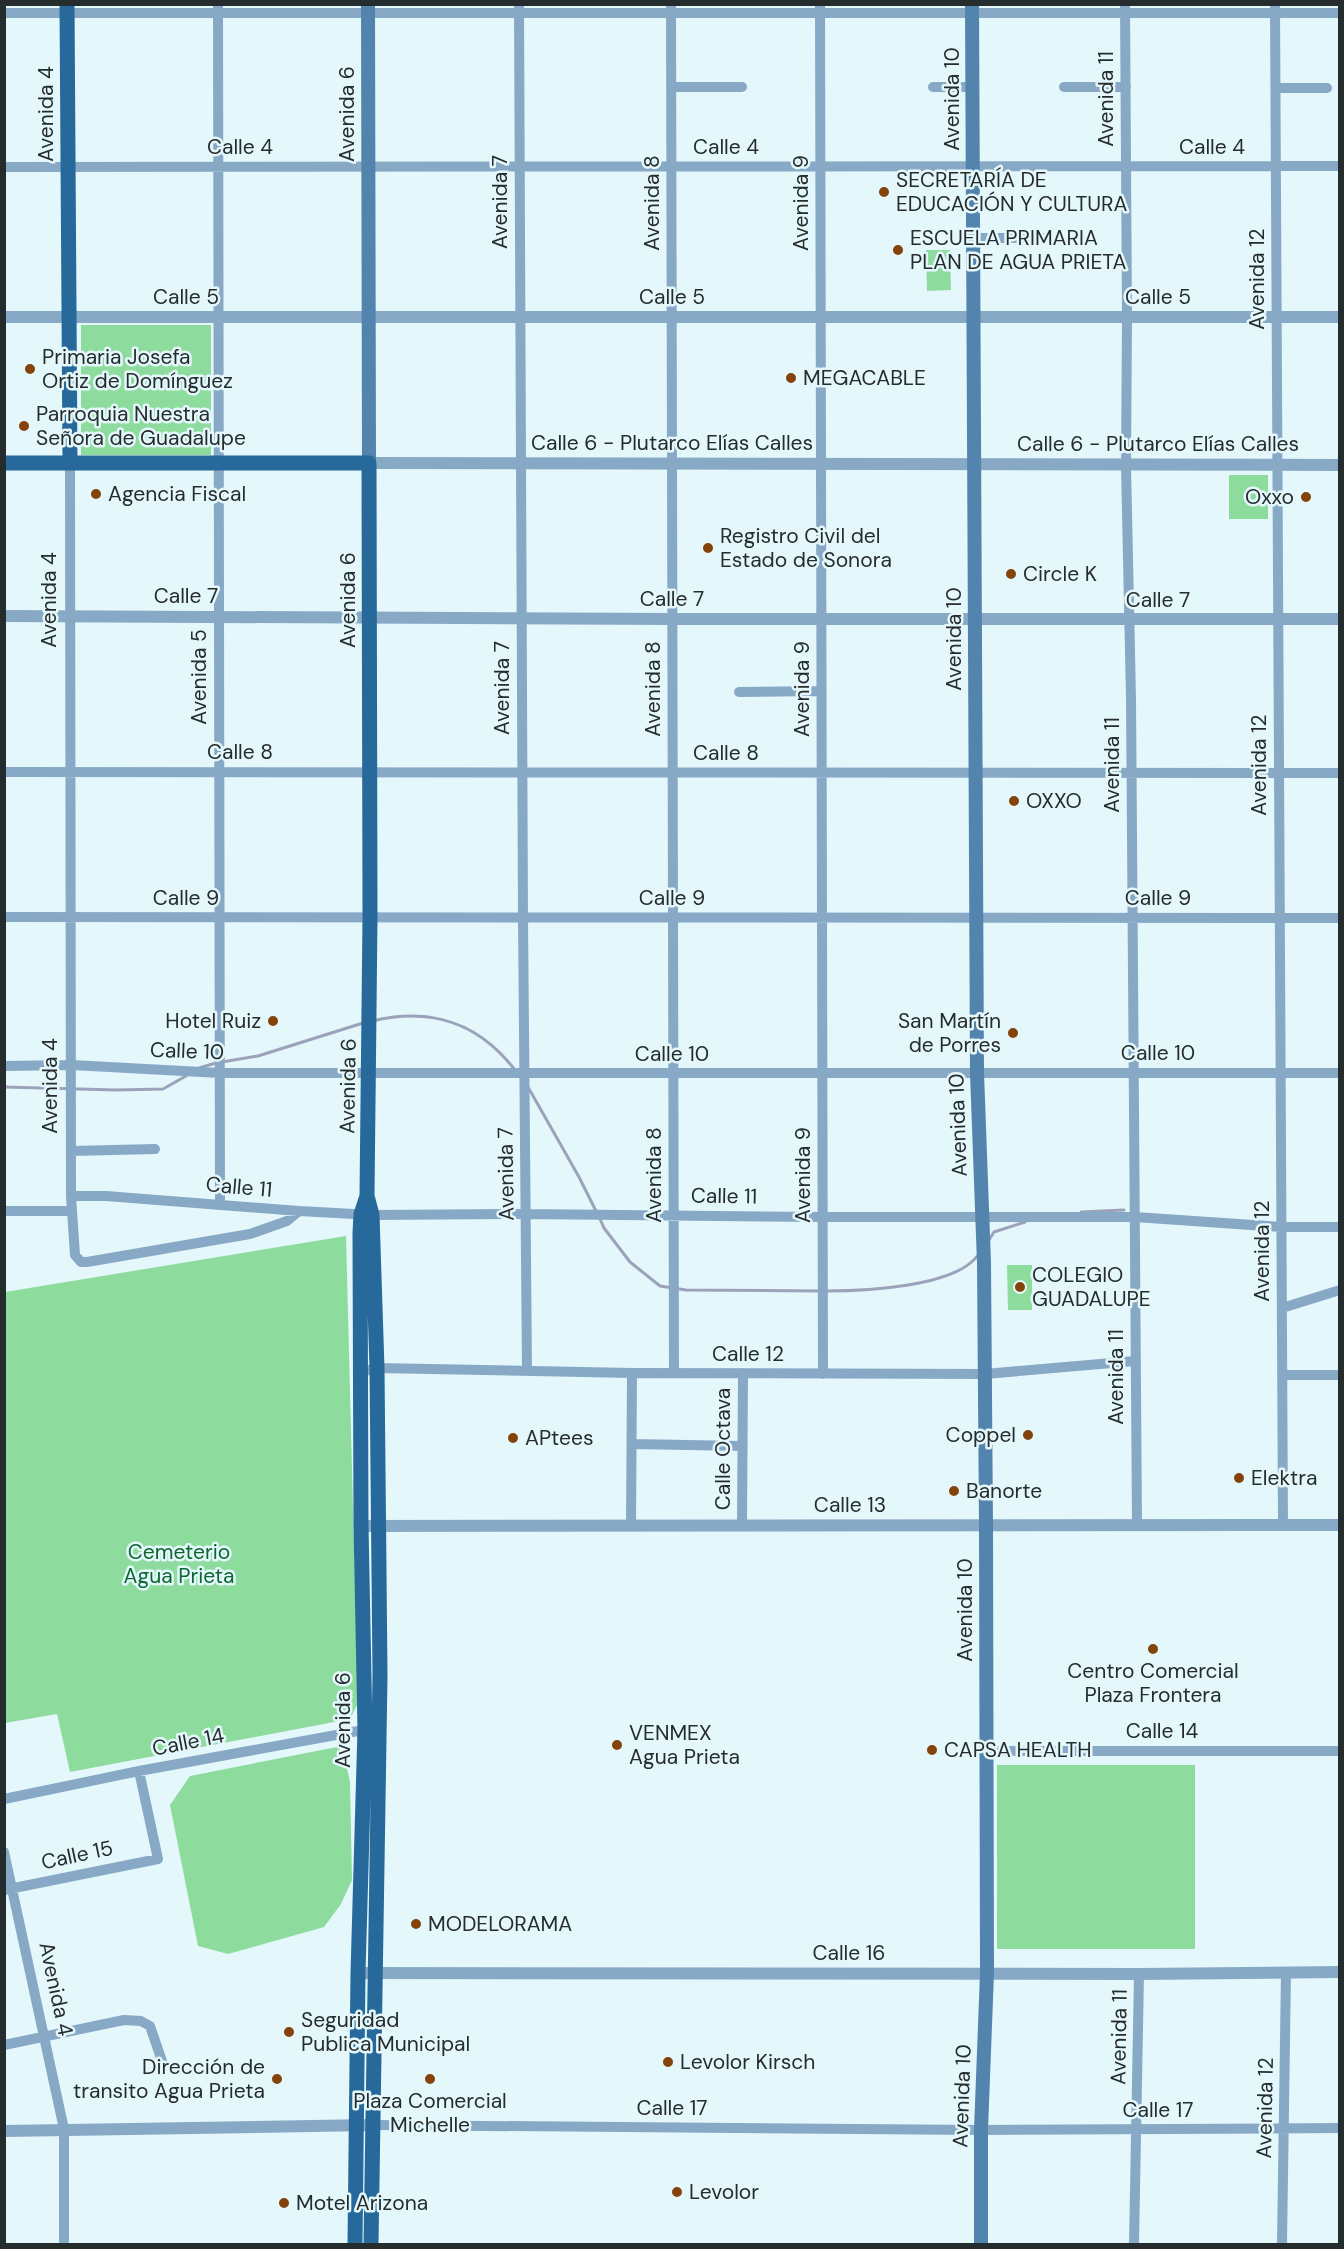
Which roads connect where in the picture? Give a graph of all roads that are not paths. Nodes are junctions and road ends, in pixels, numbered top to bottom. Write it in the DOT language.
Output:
graph roads {
  1 [pos="67,9"];
  2 [pos="218,9"];
  3 [pos="368,9"];
  4 [pos="519,9"];
  5 [pos="671,9"];
  6 [pos="820,9"];
  7 [pos="972,9"];
  8 [pos="1125,9"];
  9 [pos="1275,9"];
  10 [pos="4,13"];
  11 [pos="1340,13"];
  12 [pos="672,87"];
  13 [pos="742,87"];
  14 [pos="933,87"];
  15 [pos="973,87"];
  16 [pos="1064,87"];
  17 [pos="1126,87"];
  18 [pos="1276,88"];
  19 [pos="1327,88"];
  20 [pos="520,166"];
  21 [pos="672,166"];
  22 [pos="820,166"];
  23 [pos="973,166"];
  24 [pos="1126,166"];
  25 [pos="1276,166"];
  26 [pos="1340,166"];
  27 [pos="4,167"];
  28 [pos="68,167"];
  29 [pos="218,167"];
  30 [pos="369,167"];
  31 [pos="974,238"];
  32 [pos="1044,238"];
  33 [pos="4,317"];
  34 [pos="68,317"];
  35 [pos="218,317"];
  36 [pos="369,317"];
  37 [pos="520,317"];
  38 [pos="672,317"];
  39 [pos="820,317"];
  40 [pos="974,317"];
  41 [pos="1127,317"];
  42 [pos="1277,317"];
  43 [pos="1340,317"];
  44 [pos="4,463"];
  45 [pos="69,463"];
  46 [pos="218,463"];
  47 [pos="369,463"];
  48 [pos="521,463"];
  49 [pos="672,464"];
  50 [pos="821,464"];
  51 [pos="1278,465"];
  52 [pos="1340,465"];
  53 [pos="974,466"];
  54 [pos="1126,466"];
  55 [pos="4,616"];
  56 [pos="71,616"];
  57 [pos="218,616"];
  58 [pos="369,616"];
  59 [pos="522,617"];
  60 [pos="673,619"];
  61 [pos="821,619"];
  62 [pos="975,619"];
  63 [pos="1130,619"];
  64 [pos="1278,619"];
  65 [pos="1340,619"];
  66 [pos="821,691"];
  67 [pos="739,692"];
  68 [pos="4,771"];
  69 [pos="70,772"];
  70 [pos="220,772"];
  71 [pos="369,772"];
  72 [pos="522,772"];
  73 [pos="673,772"];
  74 [pos="821,772"];
  75 [pos="976,773"];
  76 [pos="1131,773"];
  77 [pos="1279,773"];
  78 [pos="1340,773"];
  79 [pos="4,917"];
  80 [pos="71,918"];
  81 [pos="220,918"];
  82 [pos="370,918"];
  83 [pos="523,918"];
  84 [pos="673,918"];
  85 [pos="822,918"];
  86 [pos="976,918"];
  87 [pos="1132,918"];
  88 [pos="1280,918"];
  89 [pos="1340,918"];
  90 [pos="4,1066"];
  91 [pos="72,1068"];
  92 [pos="369,1072"];
  93 [pos="220,1073"];
  94 [pos="524,1073"];
  95 [pos="674,1073"];
  96 [pos="822,1073"];
  97 [pos="977,1073"];
  98 [pos="1133,1073"];
  99 [pos="1280,1073"];
  100 [pos="1340,1073"];
  101 [pos="155,1149"];
  102 [pos="71,1151"];
  103 [pos="71,1196"];
  104 [pos="220,1204"];
  105 [pos="4,1211"];
  106 [pos="72,1211"];
  107 [pos="299,1211"];
  108 [pos="525,1214"];
  109 [pos="367,1215"];
  110 [pos="674,1215"];
  111 [pos="982,1216"];
  112 [pos="822,1217"];
  113 [pos="1135,1217"];
  114 [pos="1281,1227"];
  115 [pos="1340,1227"];
  116 [pos="1340,1290"];
  117 [pos="1282,1308"];
  118 [pos="1135,1361"];
  119 [pos="377,1368"];
  120 [pos="527,1371"];
  121 [pos="361,1372"];
  122 [pos="632,1373"];
  123 [pos="674,1373"];
  124 [pos="742,1373"];
  125 [pos="823,1374"];
  126 [pos="985,1374"];
  127 [pos="1282,1375"];
  128 [pos="1340,1375"];
  129 [pos="632,1444"];
  130 [pos="742,1446"];
  131 [pos="378,1525"];
  132 [pos="631,1525"];
  133 [pos="742,1525"];
  134 [pos="986,1525"];
  135 [pos="1137,1525"];
  136 [pos="1283,1525"];
  137 [pos="1340,1525"];
  138 [pos="361,1526"];
  139 [pos="372,1728"];
  140 [pos="1340,1750"];
  141 [pos="985,1751"];
  142 [pos="139,1771"];
  143 [pos="4,1799"];
  144 [pos="4,1852"];
  145 [pos="9,1889"];
  146 [pos="1286,1972"];
  147 [pos="1340,1972"];
  148 [pos="358,1973"];
  149 [pos="987,1973"];
  150 [pos="374,1974"];
  151 [pos="1139,1974"];
  152 [pos="45,2037"];
  153 [pos="4,2045"];
  154 [pos="162,2061"];
  155 [pos="371,2125"];
  156 [pos="355,2127"];
  157 [pos="1340,2128"];
  158 [pos="64,2129"];
  159 [pos="1284,2129"];
  160 [pos="981,2130"];
  161 [pos="1137,2130"];
  162 [pos="4,2131"];
  163 [pos="64,2244"];
  164 [pos="355,2244"];
  165 [pos="371,2244"];
  166 [pos="981,2244"];
  167 [pos="1134,2244"];
  168 [pos="1282,2244"];
  1 -- 2 [label="street"];
  1 -- 10 [label="street"];
  1 -- 28 [label="main road, Avenida 4"];
  2 -- 3 [label="street"];
  2 -- 29 [label="street, Avenida 5"];
  3 -- 4 [label="street"];
  3 -- 30 [label="main road, Avenida 6"];
  4 -- 5 [label="street"];
  4 -- 20 [label="street, Avenida 7"];
  5 -- 6 [label="street"];
  5 -- 12 [label="street, Avenida 8"];
  6 -- 7 [label="street"];
  6 -- 22 [label="street, Avenida 9"];
  7 -- 8 [label="street"];
  7 -- 15 [label="main road, Avenida 10"];
  8 -- 9 [label="street"];
  8 -- 17 [label="street, Avenida 11"];
  9 -- 11 [label="street"];
  9 -- 18 [label="street, Avenida 12"];
  12 -- 13 [label="street"];
  12 -- 21 [label="street, Avenida 8"];
  14 -- 15 [label="street"];
  15 -- 23 [label="main road, Avenida 10"];
  16 -- 17 [label="street"];
  17 -- 24 [label="street, Avenida 11"];
  18 -- 19 [label="street"];
  18 -- 25 [label="street, Avenida 12"];
  20 -- 21 [label="street, Calle 4"];
  20 -- 30 [label="street, Calle 4"];
  20 -- 37 [label="street, Avenida 7"];
  21 -- 22 [label="street, Calle 4"];
  21 -- 38 [label="street, Avenida 8"];
  22 -- 23 [label="street, Calle 4"];
  22 -- 39 [label="street, Avenida 9"];
  23 -- 24 [label="street, Calle 4"];
  23 -- 31 [label="main road, Avenida 10"];
  24 -- 25 [label="street, Calle 4"];
  24 -- 41 [label="street, Avenida 11"];
  25 -- 26 [label="street, Calle 4"];
  25 -- 42 [label="street, Avenida 12"];
  27 -- 28 [label="street, Calle 4"];
  28 -- 29 [label="street, Calle 4"];
  28 -- 34 [label="main road, Avenida 4"];
  29 -- 30 [label="street, Calle 4"];
  29 -- 35 [label="street, Avenida 5"];
  30 -- 36 [label="main road, Avenida 6"];
  31 -- 32 [label="street"];
  31 -- 40 [label="main road, Avenida 10"];
  33 -- 34 [label="street, Calle 5"];
  34 -- 35 [label="street, Calle 5"];
  34 -- 45 [label="main road, Avenida 4"];
  35 -- 36 [label="street, Calle 5"];
  35 -- 46 [label="street, Avenida 5"];
  36 -- 37 [label="street, Calle 5"];
  36 -- 47 [label="main road, Avenida 6"];
  37 -- 38 [label="street, Calle 5"];
  37 -- 48 [label="street, Avenida 7"];
  38 -- 39 [label="street, Calle 5"];
  38 -- 49 [label="street, Avenida 8"];
  39 -- 40 [label="street, Calle 5"];
  39 -- 50 [label="street, Avenida 9"];
  40 -- 41 [label="street, Calle 5"];
  40 -- 53 [label="main road, Avenida 10"];
  41 -- 42 [label="street, Calle 5"];
  41 -- 54 [label="street, Avenida 11"];
  42 -- 43 [label="street, Calle 5"];
  42 -- 51 [label="street, Avenida 12"];
  44 -- 45 [label="main road, Calle 6 - Plutarco Elías Calles"];
  45 -- 46 [label="main road, Calle 6 - Plutarco Elías Calles"];
  45 -- 56 [label="street, Avenida 4"];
  46 -- 47 [label="main road, Calle 6 - Plutarco Elías Calles"];
  46 -- 57 [label="street, Avenida 5"];
  47 -- 48 [label="street, Calle 6 - Plutarco Elías Calles"];
  47 -- 58 [label="main road, Avenida 6"];
  48 -- 49 [label="street, Calle 6 - Plutarco Elías Calles"];
  48 -- 59 [label="street, Avenida 7"];
  49 -- 50 [label="street, Calle 6 - Plutarco Elías Calles"];
  49 -- 60 [label="street, Avenida 8"];
  50 -- 53 [label="street, Calle 6 - Plutarco Elías Calles"];
  50 -- 61 [label="street, Avenida 9"];
  51 -- 52 [label="street, Calle 6 - Plutarco Elías Calles"];
  51 -- 54 [label="street, Calle 6 - Plutarco Elías Calles"];
  51 -- 64 [label="street, Avenida 12"];
  53 -- 54 [label="street, Calle 6 - Plutarco Elías Calles"];
  53 -- 62 [label="main road, Avenida 10"];
  54 -- 63 [label="street, Avenida 11"];
  55 -- 56 [label="street, Calle 7"];
  56 -- 57 [label="street, Calle 7"];
  56 -- 69 [label="street, Avenida 4"];
  57 -- 58 [label="street, Calle 7"];
  57 -- 70 [label="street, Avenida 5"];
  58 -- 59 [label="street, Calle 7"];
  58 -- 71 [label="main road, Avenida 6"];
  59 -- 60 [label="street, Calle 7"];
  59 -- 72 [label="street, Avenida 7"];
  60 -- 61 [label="street, Calle 7"];
  60 -- 73 [label="street, Avenida 8"];
  61 -- 62 [label="street, Calle 7"];
  61 -- 66 [label="street, Avenida 9"];
  62 -- 63 [label="street, Calle 7"];
  62 -- 75 [label="main road, Avenida 10"];
  63 -- 64 [label="street, Calle 7"];
  63 -- 76 [label="street, Avenida 11"];
  64 -- 65 [label="street, Calle 7"];
  64 -- 77 [label="street, Avenida 12"];
  66 -- 67 [label="street"];
  66 -- 74 [label="street, Avenida 9"];
  68 -- 69 [label="street, Calle 8"];
  69 -- 70 [label="street, Calle 8"];
  69 -- 80 [label="street, Avenida 4"];
  70 -- 71 [label="street, Calle 8"];
  70 -- 81 [label="street, Avenida 5"];
  71 -- 72 [label="street, Calle 8"];
  71 -- 82 [label="main road, Avenida 6"];
  72 -- 73 [label="street, Calle 8"];
  72 -- 83 [label="street, Avenida 7"];
  73 -- 74 [label="street, Calle 8"];
  73 -- 84 [label="street, Avenida 8"];
  74 -- 75 [label="street, Calle 8"];
  74 -- 85 [label="street, Avenida 9"];
  75 -- 76 [label="street, Calle 8"];
  75 -- 86 [label="main road, Avenida 10"];
  76 -- 77 [label="street, Calle 8"];
  76 -- 87 [label="street, Avenida 11"];
  77 -- 78 [label="street, Calle 8"];
  77 -- 88 [label="street, Avenida 12"];
  79 -- 80 [label="street, Calle 9"];
  80 -- 81 [label="street, Calle 9"];
  80 -- 91 [label="street, Avenida 4"];
  81 -- 82 [label="street, Calle 9"];
  81 -- 93 [label="street, Avenida 5"];
  82 -- 83 [label="street, Calle 9"];
  82 -- 92 [label="main road, Avenida 6"];
  83 -- 84 [label="street, Calle 9"];
  83 -- 94 [label="street, Avenida 7"];
  84 -- 85 [label="street, Calle 9"];
  84 -- 95 [label="street, Avenida 8"];
  85 -- 86 [label="street, Calle 9"];
  85 -- 96 [label="street, Avenida 9"];
  86 -- 87 [label="street, Calle 9"];
  86 -- 97 [label="main road, Avenida 10"];
  87 -- 88 [label="street, Calle 9"];
  87 -- 98 [label="street, Avenida 11"];
  88 -- 89 [label="street, Calle 9"];
  88 -- 99 [label="street, Avenida 12"];
  90 -- 91 [label="street, Calle 10"];
  91 -- 93 [label="street, Calle 10"];
  91 -- 102 [label="street, Avenida 4"];
  92 -- 93 [label="street, Calle 10"];
  92 -- 94 [label="street, Calle 10"];
  92 -- 109 [label="main road, Avenida 6"];
  93 -- 104 [label="street, Avenida 5"];
  94 -- 95 [label="street, Calle 10"];
  94 -- 108 [label="street, Avenida 7"];
  95 -- 96 [label="street, Calle 10"];
  95 -- 110 [label="street, Avenida 8"];
  96 -- 97 [label="street, Calle 10"];
  96 -- 112 [label="street, Avenida 9"];
  97 -- 98 [label="street, Calle 10"];
  97 -- 111 [label="main road, Avenida 10"];
  98 -- 99 [label="street, Calle 10"];
  98 -- 113 [label="street, Avenida 11"];
  99 -- 100 [label="street, Calle 10"];
  99 -- 114 [label="street, Avenida 12"];
  101 -- 102 [label="street"];
  102 -- 103 [label="street, Avenida 4"];
  103 -- 104 [label="street, Calle 11"];
  103 -- 106 [label="street, Avenida 4"];
  104 -- 107 [label="street, Calle 11"];
  105 -- 106 [label="street"];
  106 -- 107 [label="street, Avenida 4"];
  107 -- 109 [label="street, Calle 11"];
  108 -- 109 [label="street, Calle 11"];
  108 -- 110 [label="street, Calle 11"];
  108 -- 120 [label="street, Avenida 7"];
  109 -- 119 [label="main road, Avenida 6"];
  109 -- 121 [label="main road, Avenida 6"];
  110 -- 112 [label="street, Calle 11"];
  110 -- 123 [label="street, Avenida 8"];
  111 -- 112 [label="street, Calle 11"];
  111 -- 113 [label="street, Calle 11"];
  111 -- 126 [label="main road, Avenida 10"];
  112 -- 125 [label="street, Avenida 9"];
  113 -- 114 [label="street, Calle 11"];
  113 -- 118 [label="street, Avenida 11"];
  114 -- 115 [label="street, Calle 11"];
  114 -- 117 [label="street, Avenida 12"];
  116 -- 117 [label="street"];
  117 -- 127 [label="street, Avenida 12"];
  118 -- 126 [label="street, Calle 12"];
  118 -- 135 [label="street, Avenida 11"];
  119 -- 120 [label="street, Calle 12"];
  119 -- 121 [label="street, Calle 12"];
  119 -- 131 [label="main road, Avenida 6"];
  120 -- 122 [label="street, Calle 12"];
  121 -- 138 [label="main road, Avenida 6"];
  122 -- 123 [label="street, Calle 12"];
  122 -- 129 [label="street"];
  123 -- 124 [label="street, Calle 12"];
  124 -- 125 [label="street, Calle 12"];
  124 -- 130 [label="street, Calle Octava"];
  125 -- 126 [label="street, Calle 12"];
  126 -- 134 [label="main road, Avenida 10"];
  127 -- 128 [label="street"];
  127 -- 136 [label="street, Avenida 12"];
  129 -- 130 [label="street"];
  129 -- 132 [label="street"];
  130 -- 133 [label="street, Calle Octava"];
  131 -- 132 [label="street, Calle 13"];
  131 -- 138 [label="street, Calle 13"];
  131 -- 139 [label="main road, Avenida 6"];
  132 -- 133 [label="street, Calle 13"];
  133 -- 134 [label="street, Calle 13"];
  134 -- 135 [label="street, Calle 13"];
  134 -- 141 [label="main road, Avenida 10"];
  135 -- 136 [label="street, Calle 13"];
  136 -- 137 [label="street, Calle 13"];
  138 -- 139 [label="main road, Avenida 6"];
  139 -- 142 [label="street, Calle 14"];
  139 -- 148 [label="main road, Avenida 6"];
  139 -- 150 [label="main road, Avenida 6"];
  140 -- 141 [label="street, Calle 14"];
  141 -- 149 [label="main road, Avenida 10"];
  142 -- 143 [label="street, Calle 14"];
  142 -- 145 [label="street, Calle 15"];
  144 -- 145 [label="street, Avenida 4"];
  145 -- 152 [label="street, Avenida 4"];
  146 -- 147 [label="street, Calle 16"];
  146 -- 151 [label="street, Calle 16"];
  146 -- 159 [label="street, Avenida 12"];
  148 -- 150 [label="street, Calle 16"];
  148 -- 156 [label="main road, Avenida 6"];
  149 -- 150 [label="street, Calle 16"];
  149 -- 151 [label="street, Calle 16"];
  149 -- 160 [label="main road, Avenida 10"];
  150 -- 155 [label="main road, Avenida 6"];
  151 -- 161 [label="street, Avenida 11"];
  152 -- 153 [label="street"];
  152 -- 154 [label="street"];
  152 -- 158 [label="street, Avenida 4"];
  155 -- 156 [label="street, Calle 17"];
  155 -- 160 [label="street, Calle 17"];
  155 -- 165 [label="main road, Avenida 6"];
  156 -- 158 [label="street, Calle 17"];
  156 -- 164 [label="main road, Avenida 6"];
  157 -- 159 [label="street, Calle 17"];
  158 -- 162 [label="street, Calle 17"];
  158 -- 163 [label="street, Avenida 4"];
  159 -- 161 [label="street, Calle 17"];
  159 -- 168 [label="street, Avenida 12"];
  160 -- 161 [label="street, Calle 17"];
  160 -- 166 [label="main road, Avenida 10"];
  161 -- 167 [label="street, Avenida 11"];
}
